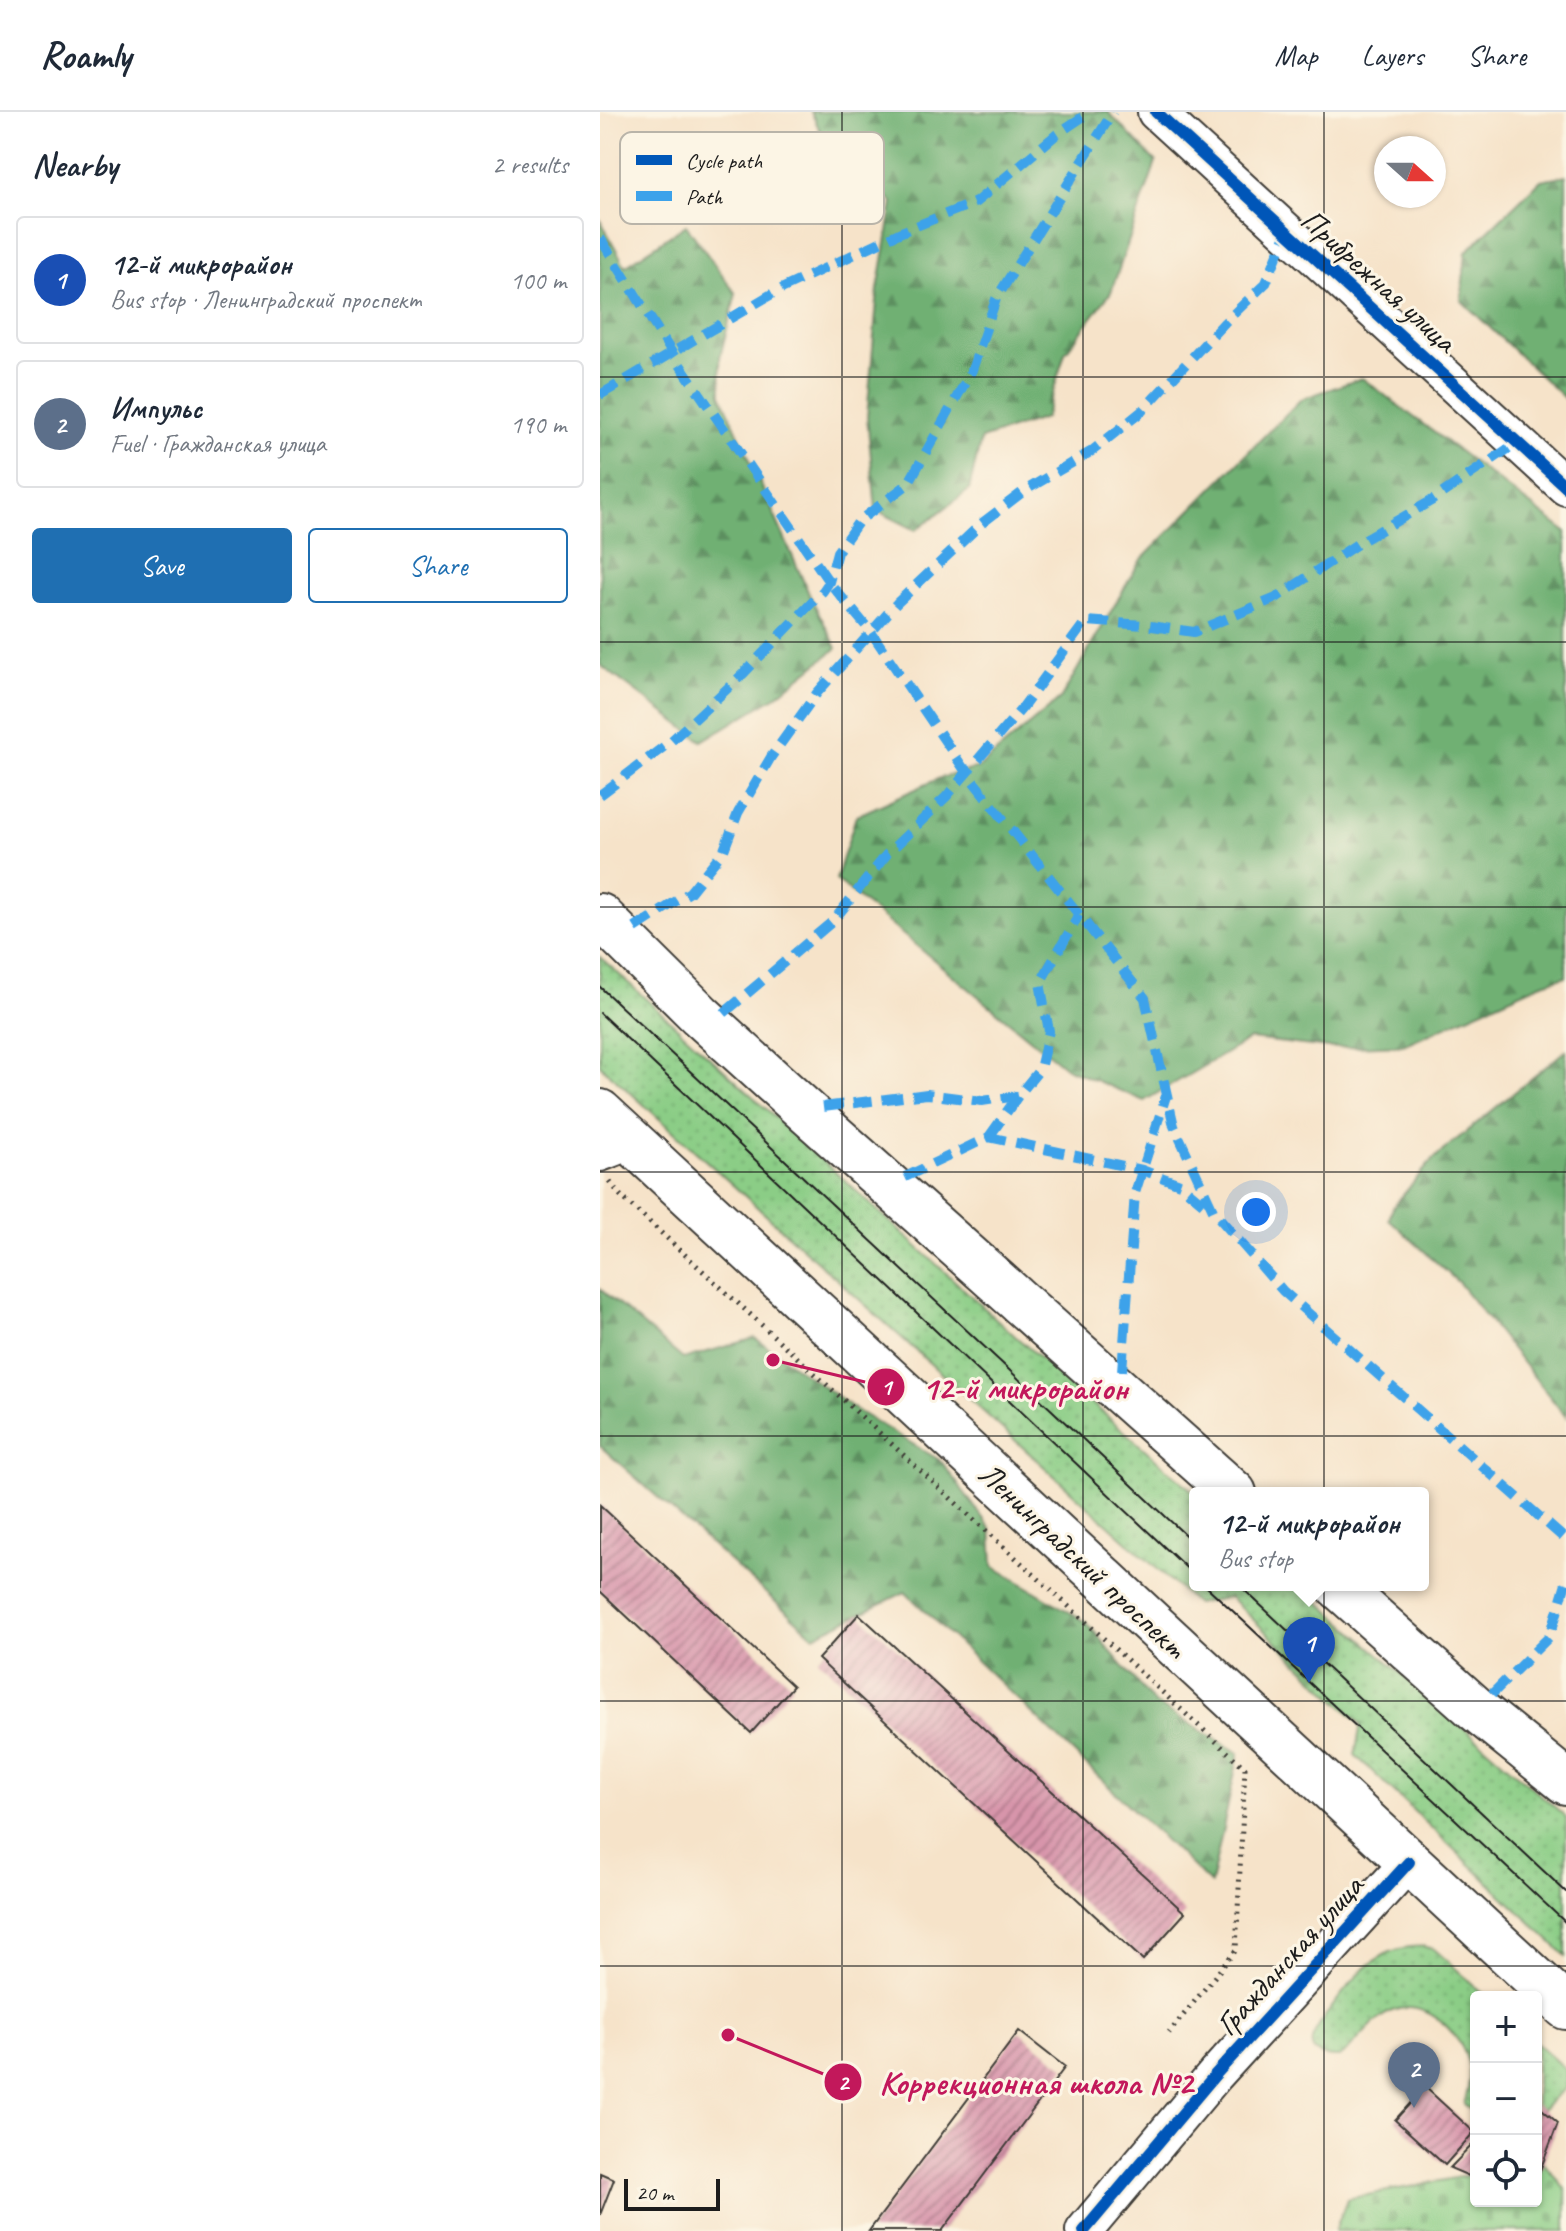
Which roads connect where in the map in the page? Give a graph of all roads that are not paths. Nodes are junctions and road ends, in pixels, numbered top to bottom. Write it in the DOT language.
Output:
graph roads {
  1 [pos="1156,112"];
  2 [pos="1566,487"];
  3 [pos="600,916"];
  4 [pos="609,1146"];
  5 [pos="1227,1487"];
  6 [pos="1344,1591"];
  7 [pos="1566,1782"];
  8 [pos="1409,1862"];
  9 [pos="1566,2007"];
  10 [pos="1084,2231"];
  1 -- 2 [label="street, Прибрежная улица"];
  3 -- 5 [label="main road"];
  4 -- 8 [label="main road, Ленинградский проспект"];
  6 -- 7 [label="main road"];
  8 -- 9 [label="main road, Ленинградский проспект"];
  8 -- 10 [label="street, Гражданская улица"];
}
